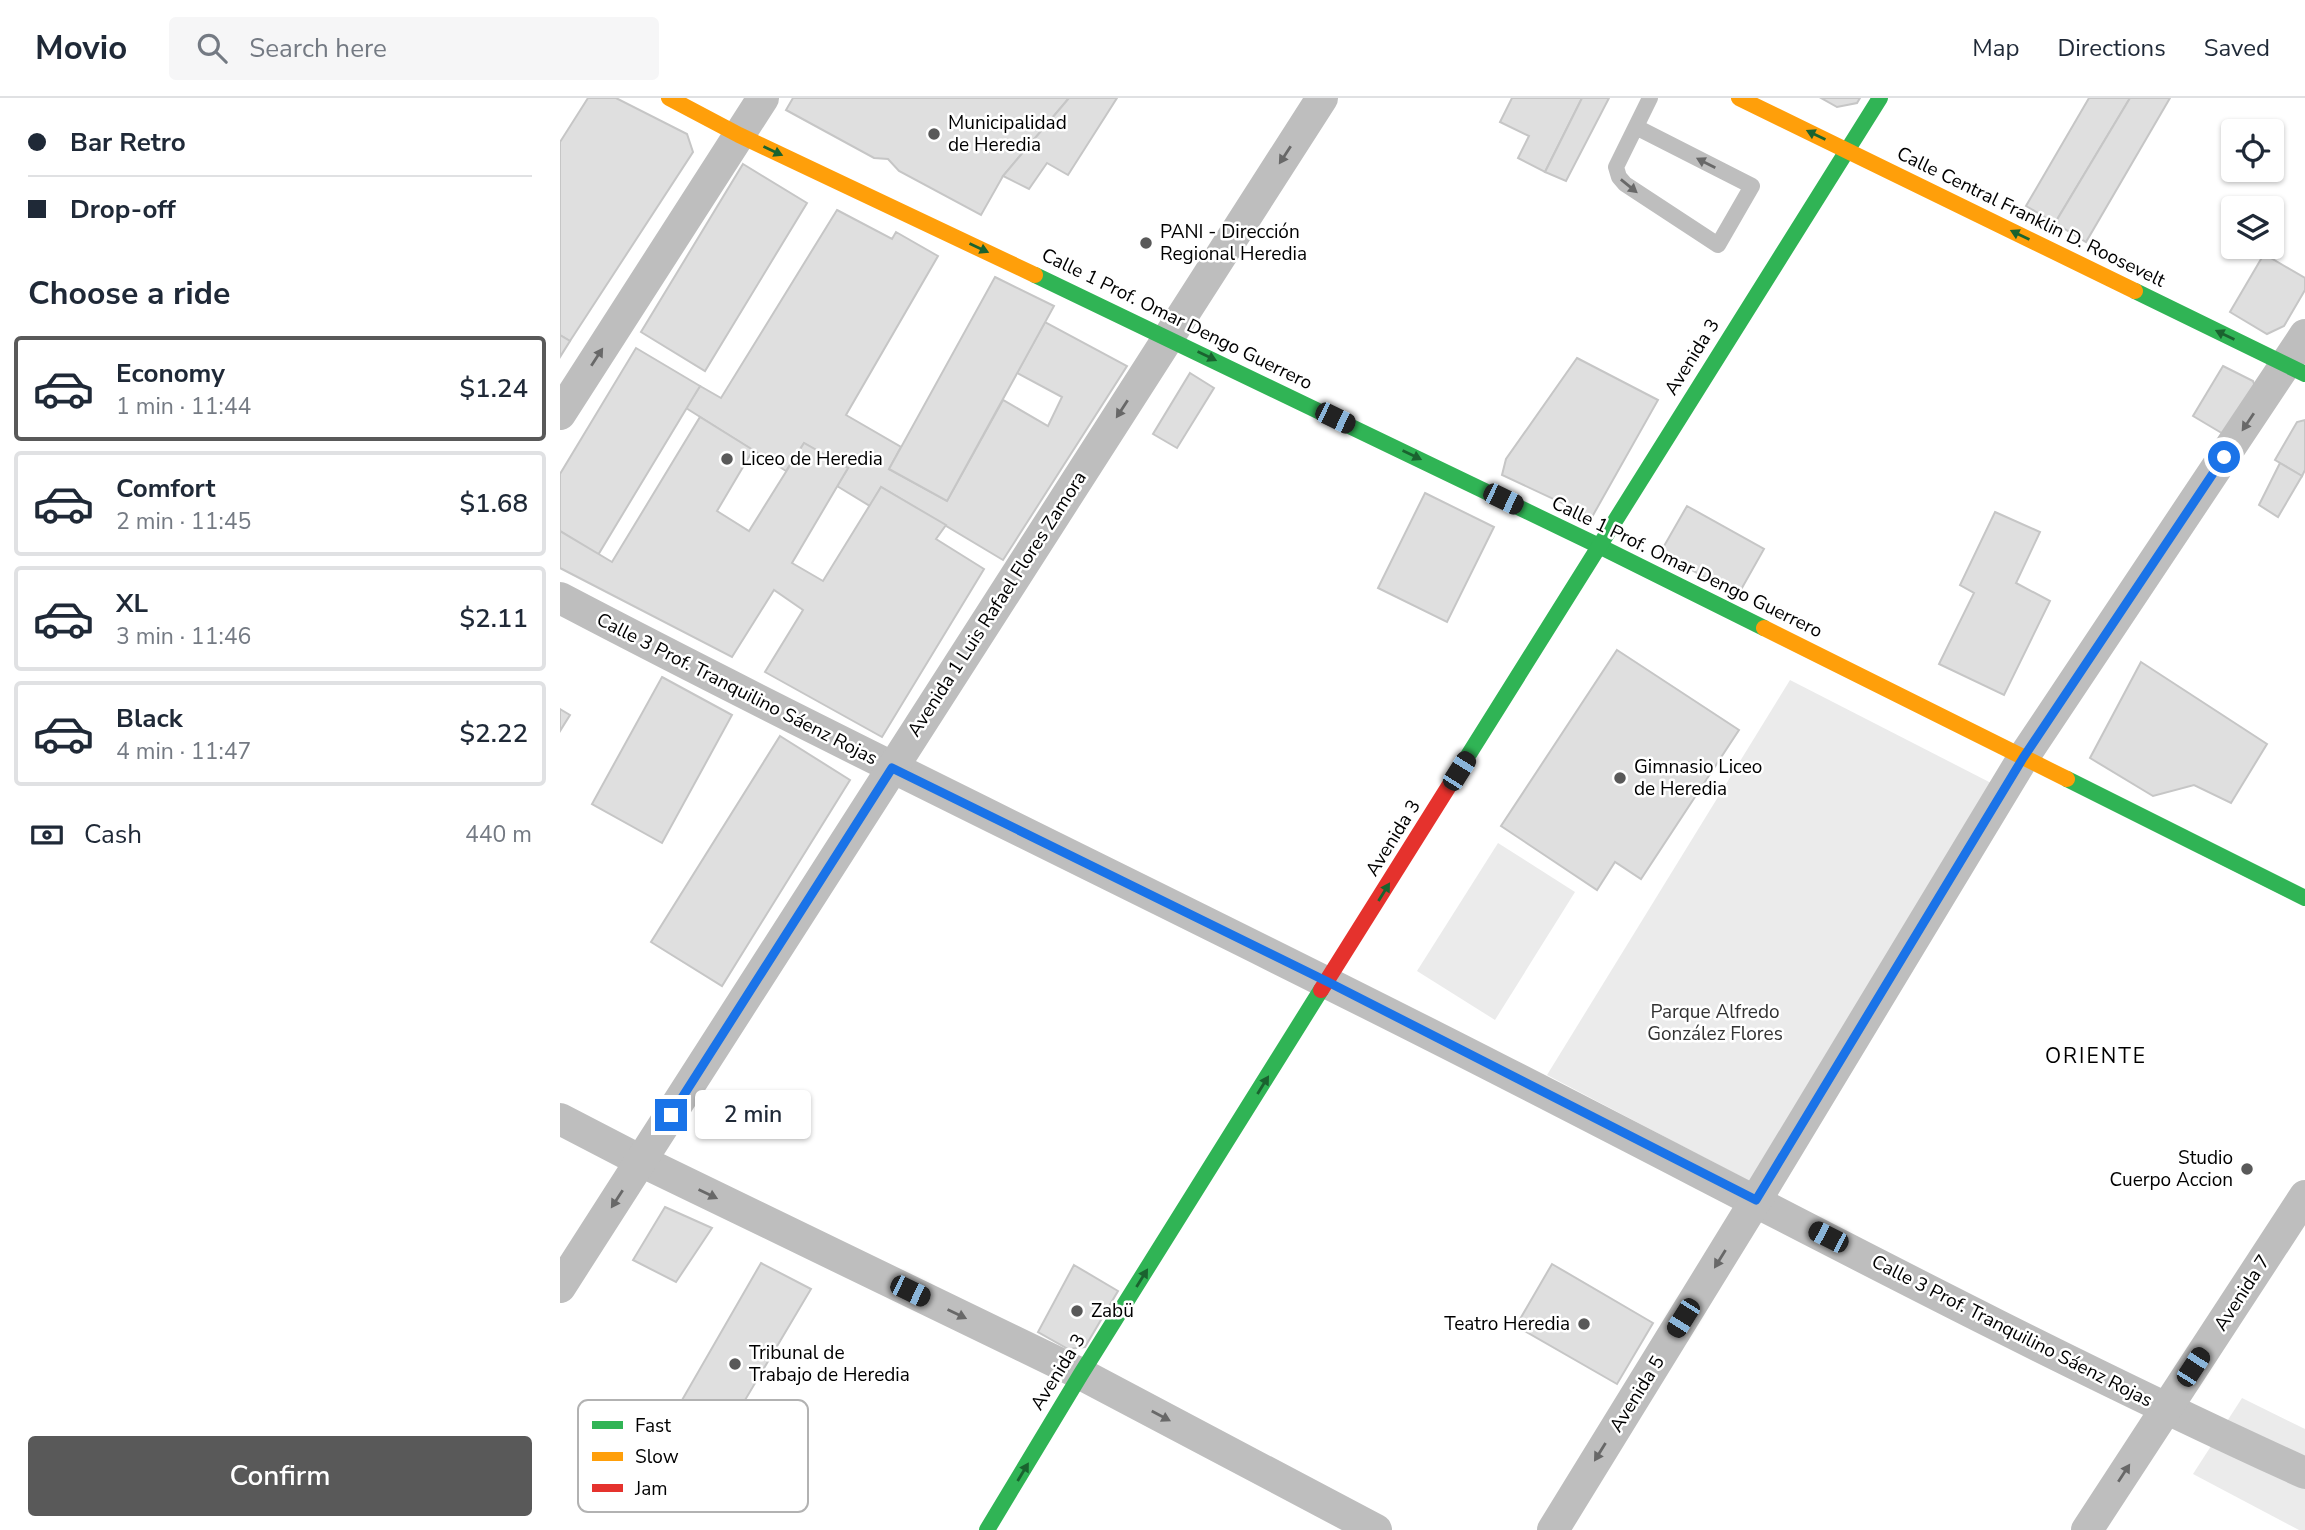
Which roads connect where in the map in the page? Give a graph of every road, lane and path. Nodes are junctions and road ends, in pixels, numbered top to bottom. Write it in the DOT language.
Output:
graph roads {
  1 [pos="669,98"];
  2 [pos="763,98"];
  3 [pos="1322,98"];
  4 [pos="1650,98"];
  5 [pos="1740,98"];
  6 [pos="1880,98"];
  7 [pos="1636,127"];
  8 [pos="739,135"];
  9 [pos="1846,150"];
  10 [pos="2305,335"];
  11 [pos="1168,337"];
  12 [pos="2295,369"];
  13 [pos="560,414"];
  14 [pos="1599,545"];
  15 [pos="560,598"];
  16 [pos="2023,758"];
  17 [pos="892,768"];
  18 [pos="2305,898"];
  19 [pos="1328,982"];
  20 [pos="560,1119"];
  21 [pos="641,1161"];
  22 [pos="2305,1196"];
  23 [pos="1756,1200"];
  24 [pos="560,1287"];
  25 [pos="1081,1374"];
  26 [pos="2165,1409"];
  27 [pos="2305,1473"];
  28 [pos="987,1530"];
  29 [pos="1376,1530"];
  30 [pos="1553,1530"];
  31 [pos="2087,1530"];
  1 -- 8 [label="street, Calle 1 Prof. Omar Dengo Guerrero"];
  2 -- 8 [label="street"];
  3 -- 11 [label="street, Avenida 1 Luis Rafael Flores Zamora, one-way"];
  4 -- 7 [label="lane"];
  9 -- 5 [label="street, Calle Central Franklin D. Roosevelt, one-way"];
  6 -- 9 [label="street, Avenida 3"];
  7 -- 7 [label="lane, one-way"];
  8 -- 11 [label="street, Calle 1 Prof. Omar Dengo Guerrero, one-way"];
  13 -- 8 [label="street, one-way"];
  12 -- 9 [label="street, Calle Central Franklin D. Roosevelt, one-way"];
  9 -- 14 [label="street, Avenida 3"];
  10 -- 12 [label="street, Avenida 5"];
  11 -- 14 [label="street, Calle 1 Prof. Omar Dengo Guerrero, one-way"];
  11 -- 17 [label="street, Avenida 1 Luis Rafael Flores Zamora, one-way"];
  12 -- 16 [label="street, Avenida 5, one-way"];
  14 -- 16 [label="street, Calle 1 Prof. Omar Dengo Guerrero"];
  19 -- 14 [label="street, Avenida 3, one-way"];
  15 -- 17 [label="street, Calle 3 Prof. Tranquilino Sáenz Rojas"];
  16 -- 18 [label="street, Calle 1 Prof. Omar Dengo Guerrero"];
  16 -- 23 [label="street, Avenida 5"];
  17 -- 19 [label="street, Calle 3 Prof. Tranquilino Sáenz Rojas"];
  17 -- 21 [label="street, Avenida 1 Luis Rafael Flores Zamora"];
  19 -- 23 [label="street, Calle 3 Prof. Tranquilino Sáenz Rojas"];
  25 -- 19 [label="street, Avenida 3, one-way"];
  20 -- 21 [label="street"];
  21 -- 24 [label="street, Avenida 1 Luis Rafael Flores Zamora, one-way"];
  21 -- 25 [label="street, one-way"];
  22 -- 26 [label="street, Avenida 7"];
  23 -- 26 [label="street, Calle 3 Prof. Tranquilino Sáenz Rojas"];
  23 -- 30 [label="street, Avenida 5, one-way"];
  28 -- 25 [label="street, Avenida 3, one-way"];
  25 -- 29 [label="street, one-way"];
  26 -- 27 [label="street, Calle 3 Prof. Tranquilino Sáenz Rojas"];
  31 -- 26 [label="street, Avenida 7, one-way"];
}
